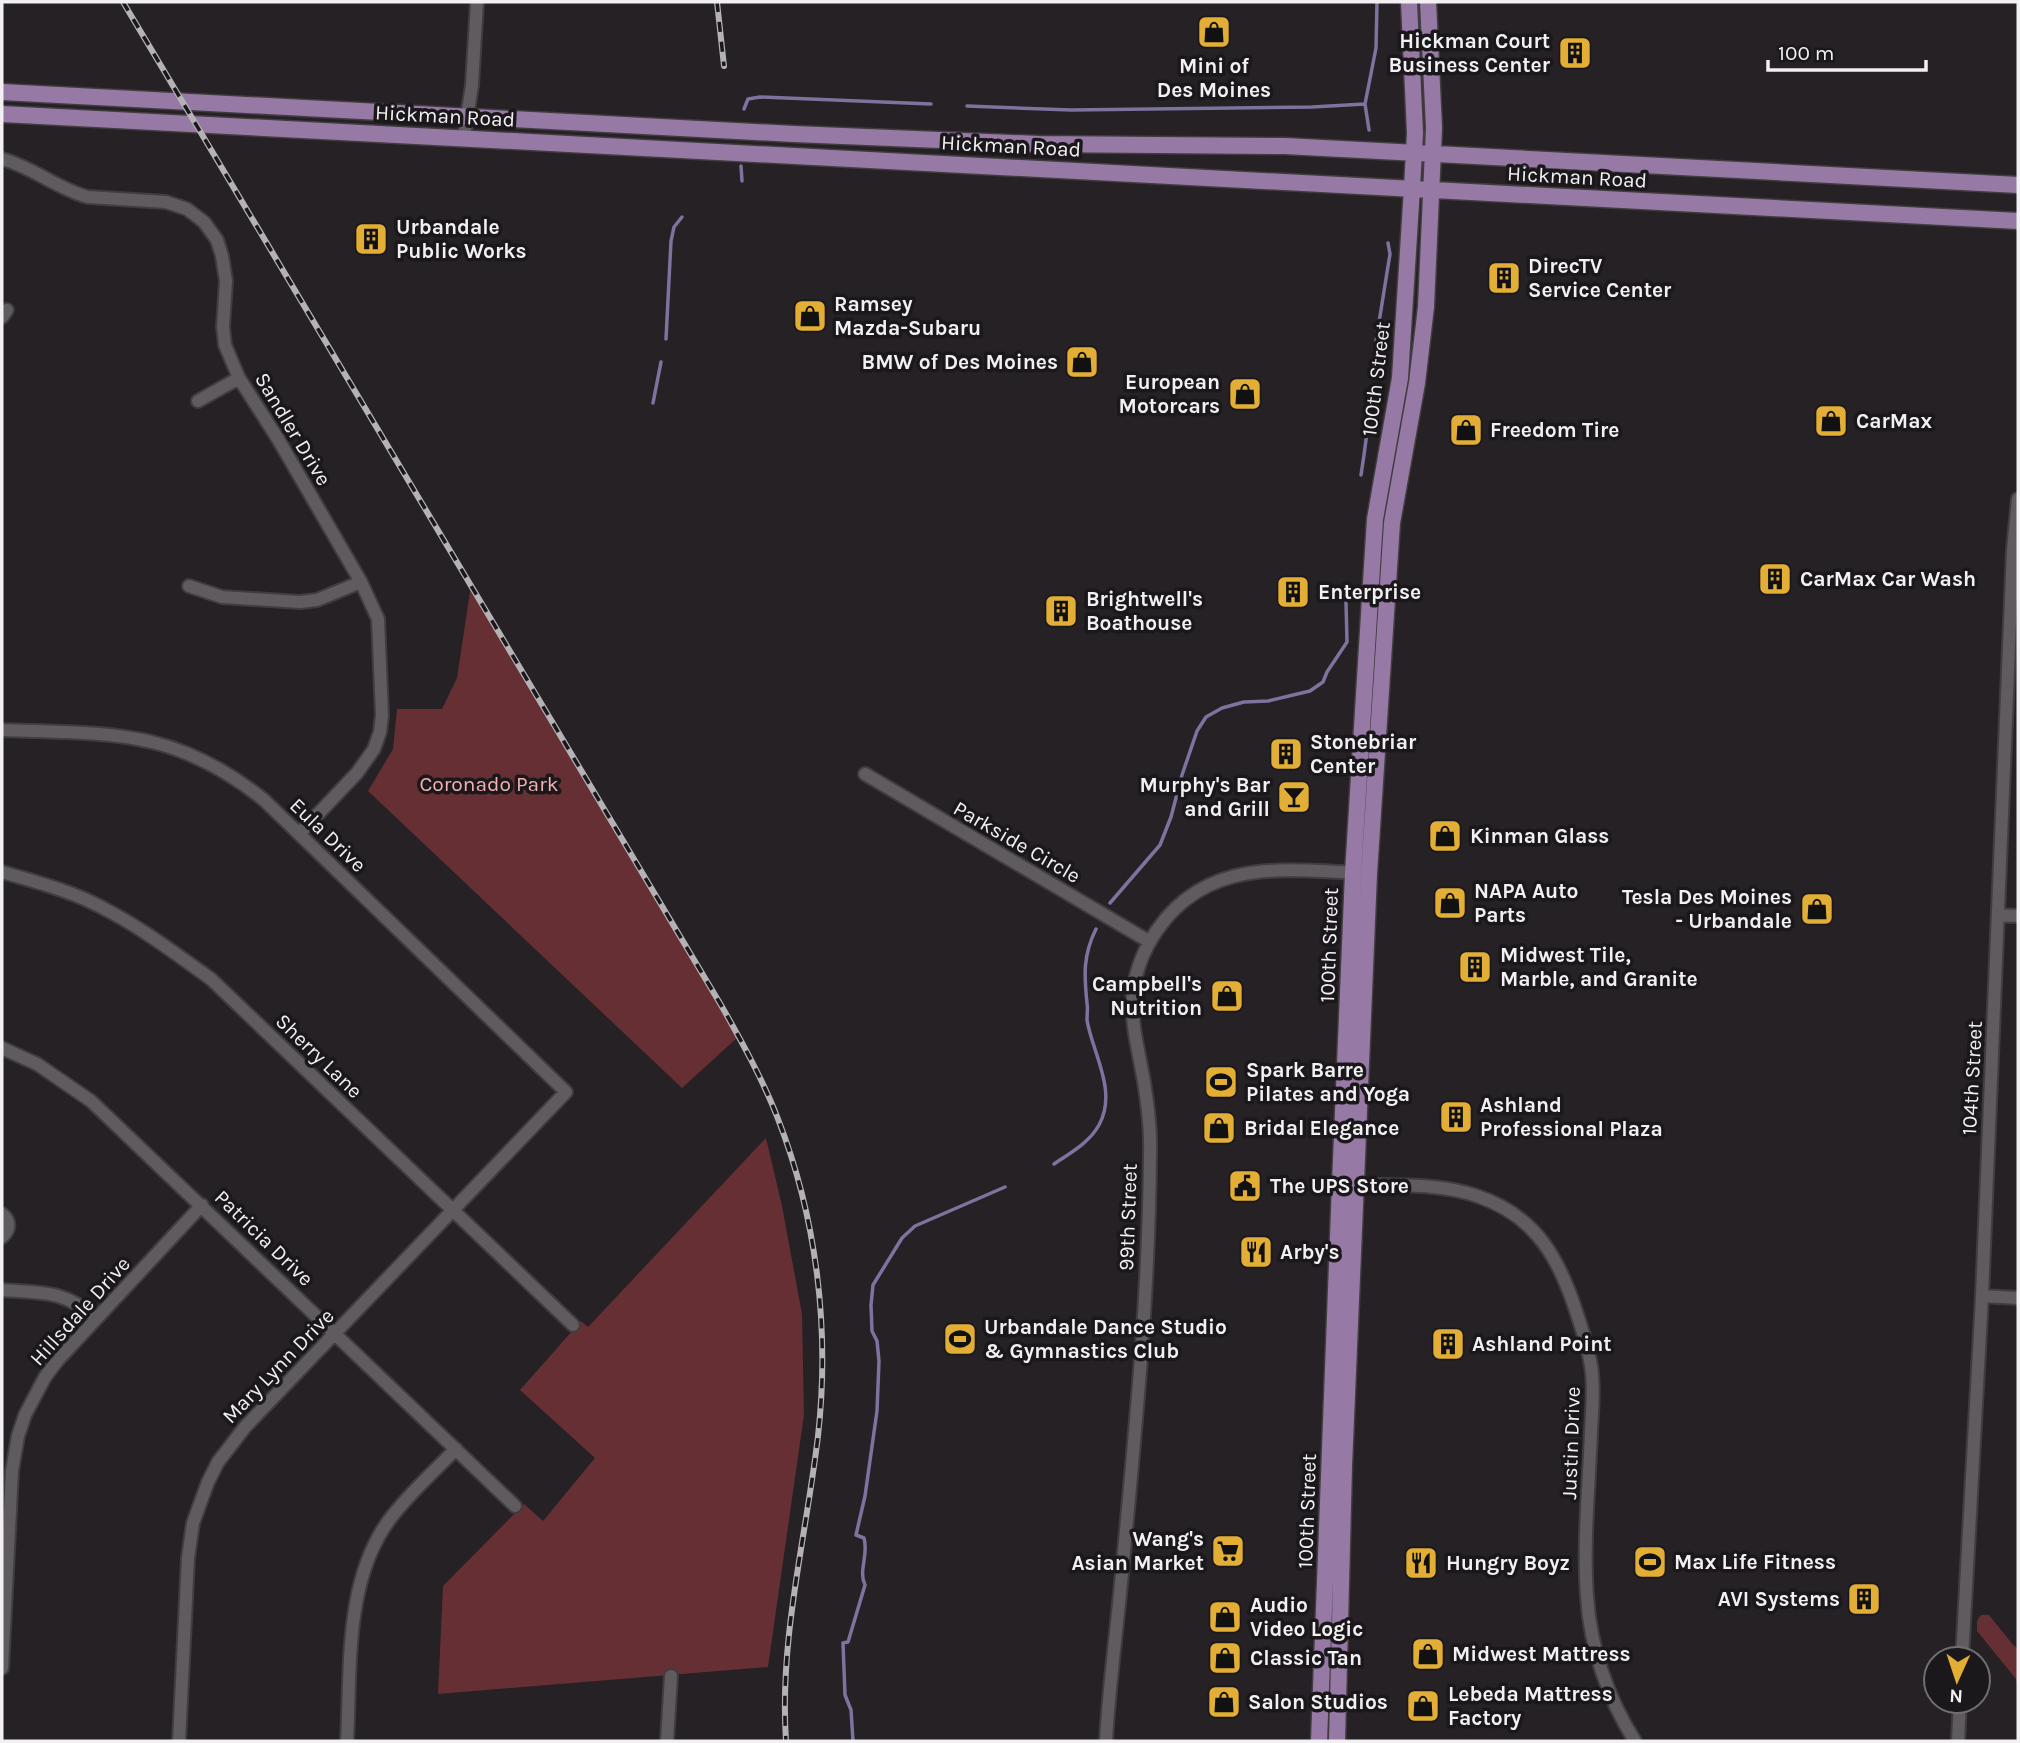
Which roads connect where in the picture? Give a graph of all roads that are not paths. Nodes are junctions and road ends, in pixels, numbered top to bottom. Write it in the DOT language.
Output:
graph roads {
  1 [pos="477,2"];
  2 [pos="1409,2"];
  3 [pos="1428,2"];
  4 [pos="2,92"];
  5 [pos="2,114"];
  6 [pos="467,117"];
  7 [pos="464,138"];
  8 [pos="1414,153"];
  9 [pos="1433,154"];
  10 [pos="2,159"];
  11 [pos="2018,185"];
  12 [pos="1412,188"];
  13 [pos="1431,190"];
  14 [pos="2018,221"];
  15 [pos="239,378"];
  16 [pos="198,401"];
  17 [pos="2018,499"];
  18 [pos="361,582"];
  19 [pos="189,586"];
  20 [pos="2,730"];
  21 [pos="864,774"];
  22 [pos="299,834"];
  23 [pos="2,872"];
  24 [pos="1361,873"];
  25 [pos="1998,915"];
  26 [pos="2018,916"];
  27 [pos="1150,942"];
  28 [pos="2,1048"];
  29 [pos="566,1092"];
  30 [pos="1348,1184"];
  31 [pos="202,1205"];
  32 [pos="453,1210"];
  33 [pos="2,1214"];
  34 [pos="2,1237"];
  35 [pos="2,1290"];
  36 [pos="1982,1296"];
  37 [pos="2018,1298"];
  38 [pos="97,1318"];
  39 [pos="573,1325"];
  40 [pos="335,1333"];
  41 [pos="456,1449"];
  42 [pos="515,1506"];
  43 [pos="1963,1645"];
  44 [pos="2,1668"];
  45 [pos="671,1676"];
  46 [pos="1959,1715"];
  47 [pos="180,1741"];
  48 [pos="347,1741"];
  49 [pos="667,1741"];
  50 [pos="1106,1741"];
  51 [pos="1319,1741"];
  52 [pos="1337,1741"];
  53 [pos="1635,1741"];
  54 [pos="1958,1741"];
  1 -- 6 [label="street"];
  2 -- 8 [label="main road, 100th Street"];
  3 -- 9 [label="main road, 100th Street"];
  4 -- 6 [label="main road, Hickman Road"];
  5 -- 7 [label="main road, Hickman Road"];
  6 -- 7 [label="street"];
  6 -- 8 [label="main road, Hickman Road"];
  7 -- 12 [label="main road, Hickman Road"];
  8 -- 9 [label="main road, Hickman Road"];
  8 -- 12 [label="main road, 100th Street"];
  9 -- 11 [label="main road, Hickman Road"];
  9 -- 13 [label="main road, 100th Street"];
  10 -- 15 [label="street, Sandler Drive"];
  12 -- 13 [label="main road, Hickman Road"];
  12 -- 24 [label="main road, 100th Street"];
  13 -- 14 [label="main road, Hickman Road"];
  13 -- 24 [label="main road, 100th Street"];
  15 -- 16 [label="street"];
  15 -- 18 [label="street, Sandler Drive"];
  17 -- 25 [label="street, 104th Street"];
  18 -- 19 [label="street"];
  18 -- 22 [label="street, Sandler Drive"];
  20 -- 22 [label="street, Eula Drive"];
  21 -- 27 [label="street, Parkside Circle"];
  22 -- 29 [label="street, Eula Drive"];
  23 -- 32 [label="street, Sherry Lane"];
  24 -- 27 [label="street, 99th Street"];
  24 -- 30 [label="main road, 100th Street"];
  25 -- 26 [label="street"];
  25 -- 36 [label="street, 104th Street"];
  27 -- 50 [label="street, 99th Street"];
  28 -- 31 [label="street, Patricia Drive"];
  29 -- 32 [label="street, Mary Lynn Drive"];
  30 -- 51 [label="main road, 100th Street"];
  30 -- 52 [label="main road, 100th Street"];
  30 -- 53 [label="street, Justin Drive"];
  31 -- 38 [label="street, Hillsdale Drive"];
  31 -- 40 [label="street, Patricia Drive"];
  32 -- 39 [label="street, Sherry Lane"];
  32 -- 40 [label="street, Mary Lynn Drive"];
  33 -- 34 [label="street"];
  35 -- 38 [label="street"];
  36 -- 37 [label="street"];
  36 -- 43 [label="street, 104th Street"];
  38 -- 44 [label="street, Hillsdale Drive"];
  40 -- 41 [label="street, Patricia Drive"];
  40 -- 47 [label="street, Mary Lynn Drive"];
  41 -- 42 [label="street, Patricia Drive"];
  41 -- 48 [label="street"];
  45 -- 49 [label="street"];
  46 -- 54 [label="street"];
}
